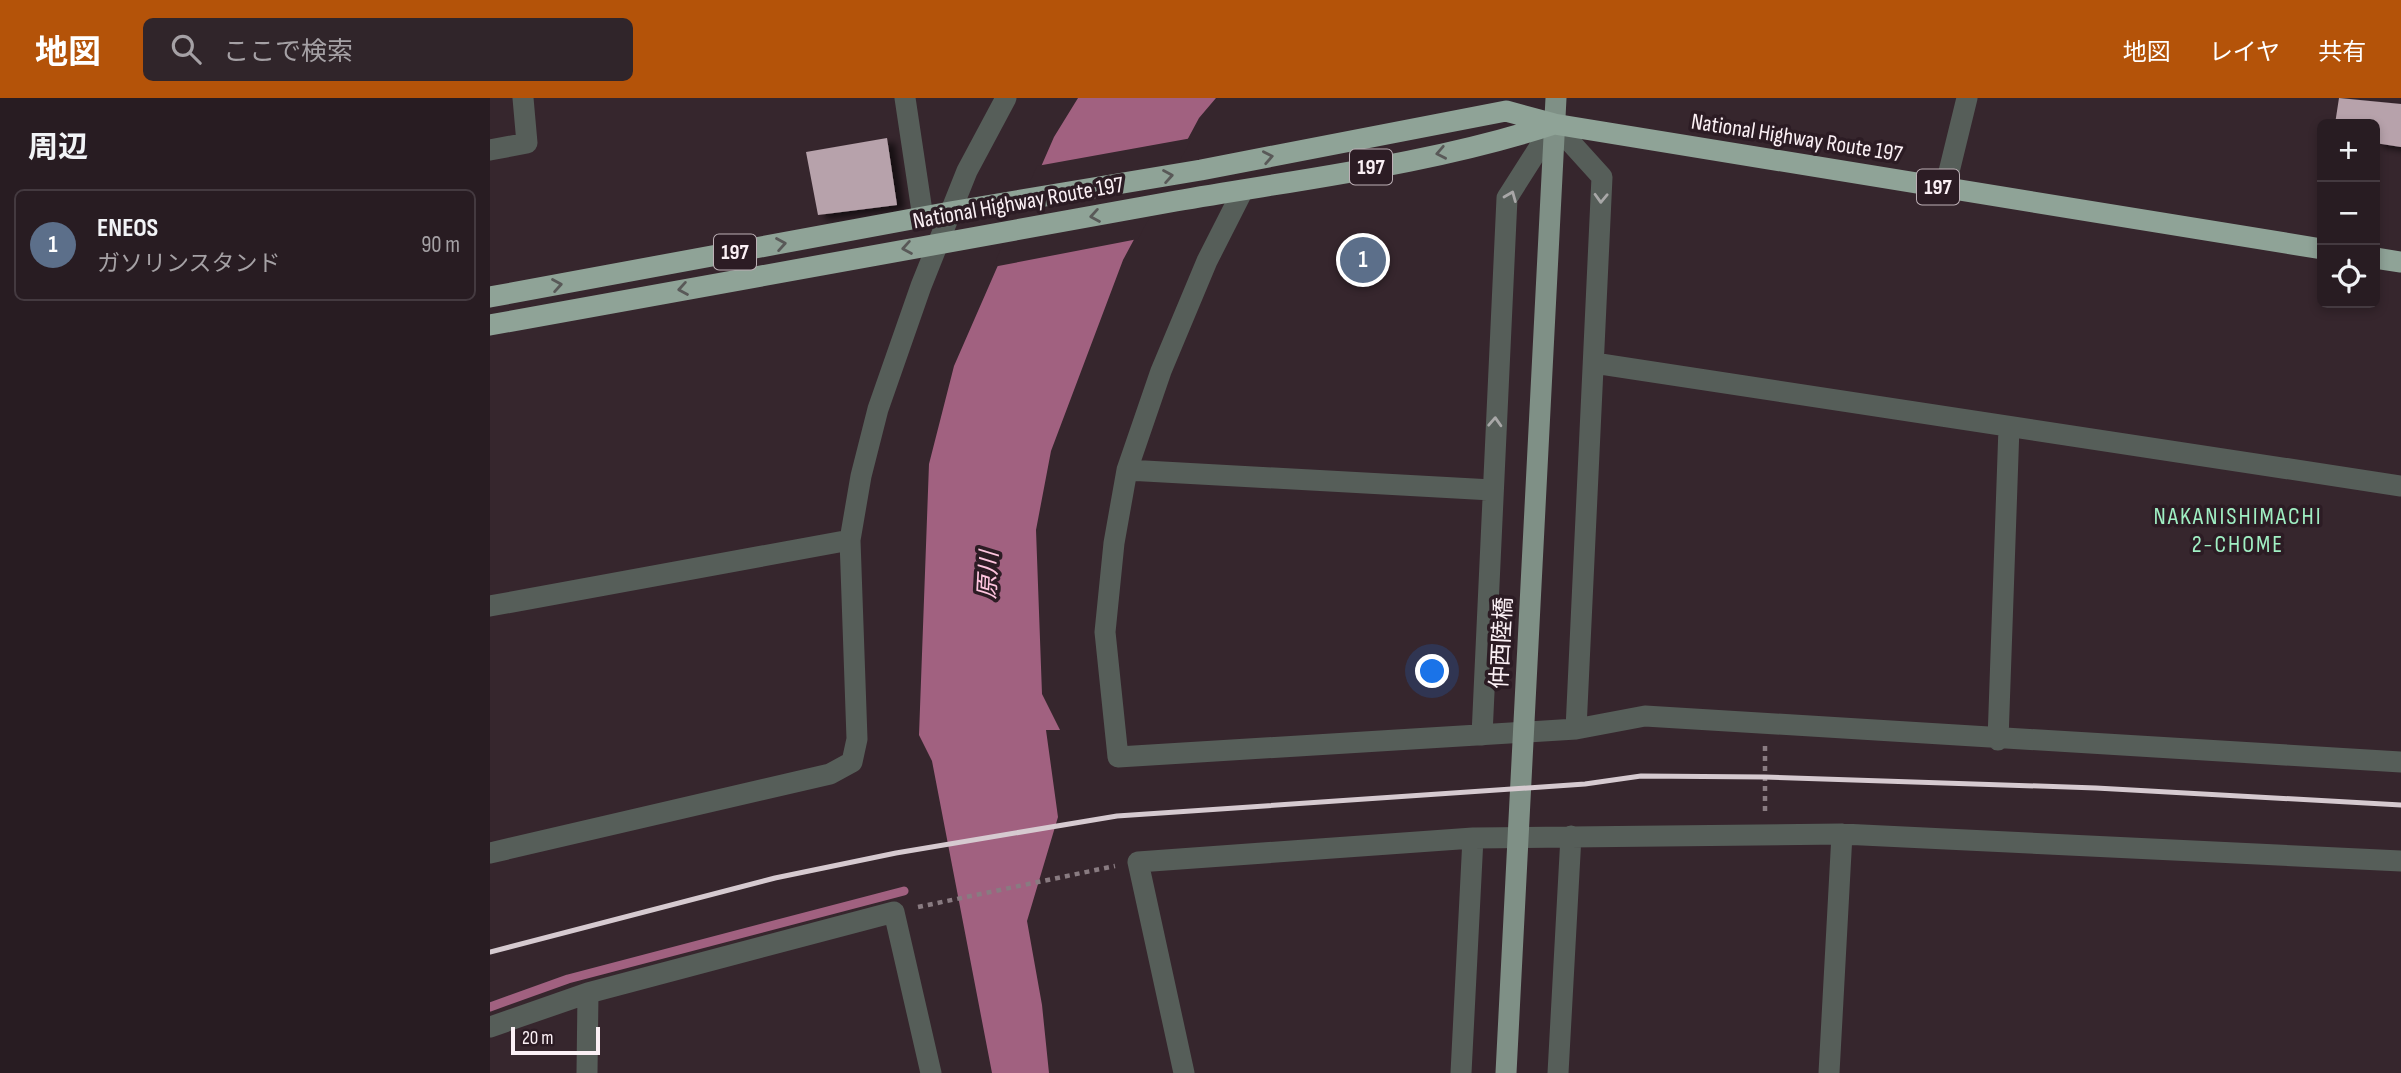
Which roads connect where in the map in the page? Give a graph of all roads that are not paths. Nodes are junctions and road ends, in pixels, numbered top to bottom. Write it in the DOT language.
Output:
graph roads {
  1 [pos="523,98"];
  2 [pos="905,98"];
  3 [pos="1006,98"];
  4 [pos="1556,98"];
  5 [pos="1967,98"];
  6 [pos="1554,124"];
  7 [pos="490,150"];
  8 [pos="1945,188"];
  9 [pos="1242,192"];
  10 [pos="950,212"];
  11 [pos="923,218"];
  12 [pos="938,243"];
  13 [pos="2317,248"];
  14 [pos="2380,259"];
  15 [pos="2401,262"];
  16 [pos="490,297"];
  17 [pos="490,325"];
  18 [pos="1594,363"];
  19 [pos="2009,426"];
  20 [pos="1127,470"];
  21 [pos="2401,486"];
  22 [pos="1492,490"];
  23 [pos="850,540"];
  24 [pos="490,606"];
  25 [pos="1576,729"];
  26 [pos="1482,735"];
  27 [pos="1998,740"];
  28 [pos="2401,762"];
  29 [pos="1842,834"];
  30 [pos="1571,836"];
  31 [pos="1473,838"];
  32 [pos="490,853"];
  33 [pos="2401,860"];
  34 [pos="588,993"];
  35 [pos="490,1027"];
  36 [pos="587,1073"];
  37 [pos="931,1073"];
  38 [pos="1184,1073"];
  39 [pos="1461,1073"];
  40 [pos="1506,1073"];
  41 [pos="1558,1073"];
  42 [pos="1829,1073"];
  1 -- 7 [label="street"];
  2 -- 11 [label="street"];
  3 -- 10 [label="street"];
  4 -- 6 [label="main road, 仲西陸橋"];
  5 -- 8 [label="street"];
  6 -- 8 [label="highway, National Highway Route 197 / 197"];
  6 -- 9 [label="highway, National Highway Route 197 / 197, one-way"];
  10 -- 6 [label="highway, National Highway Route 197 / 197, one-way"];
  6 -- 18 [label="street, one-way"];
  22 -- 6 [label="street, one-way"];
  6 -- 40 [label="main road, 仲西陸橋"];
  8 -- 13 [label="highway, National Highway Route 197 / 197"];
  9 -- 12 [label="highway, National Highway Route 197 / 197, one-way"];
  9 -- 20 [label="street"];
  10 -- 11 [label="highway, National Highway Route 197 / 197"];
  10 -- 12 [label="street"];
  16 -- 11 [label="highway, National Highway Route 197 / 197, one-way"];
  12 -- 17 [label="highway, National Highway Route 197 / 197, one-way"];
  12 -- 23 [label="street"];
  14 -- 15 [label="highway"];
  18 -- 19 [label="street"];
  18 -- 25 [label="street"];
  19 -- 21 [label="street"];
  19 -- 27 [label="street"];
  20 -- 22 [label="street"];
  20 -- 26 [label="street"];
  22 -- 26 [label="street"];
  23 -- 24 [label="street"];
  23 -- 32 [label="street"];
  25 -- 26 [label="street"];
  25 -- 27 [label="street"];
  27 -- 28 [label="street"];
  29 -- 30 [label="street"];
  29 -- 33 [label="street"];
  29 -- 42 [label="street"];
  30 -- 31 [label="street"];
  30 -- 41 [label="street"];
  31 -- 38 [label="street"];
  31 -- 39 [label="street"];
  34 -- 35 [label="street"];
  34 -- 36 [label="street"];
  34 -- 37 [label="street"];
}
